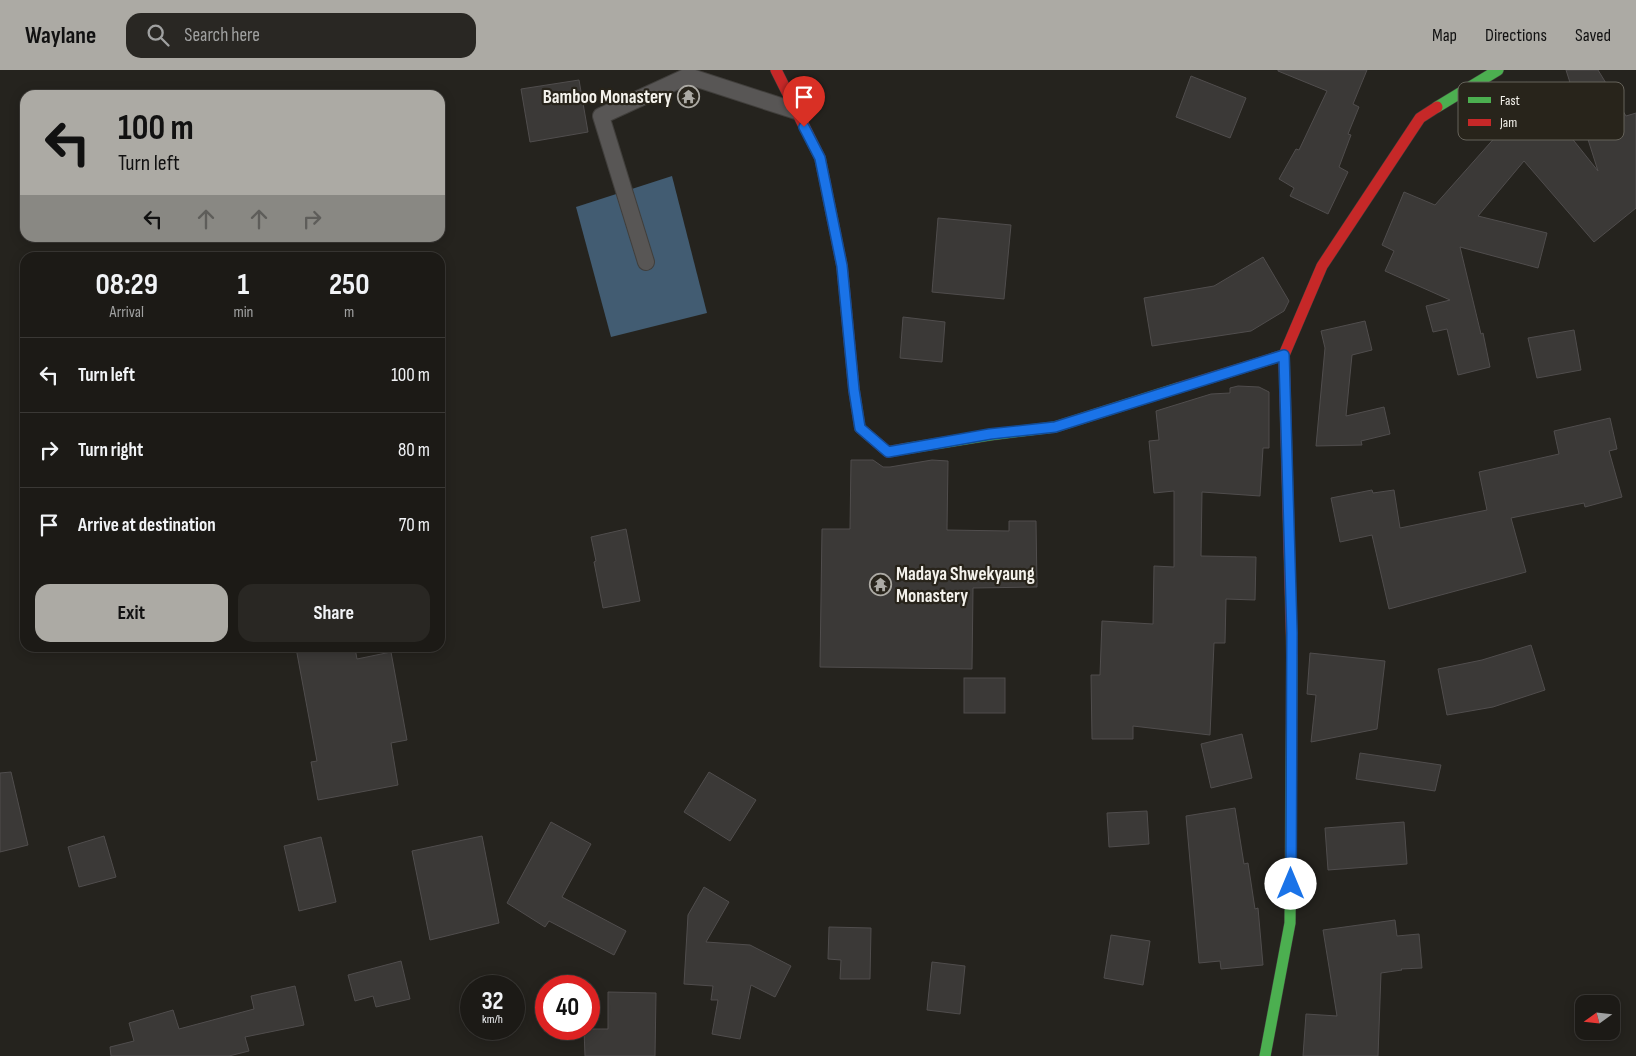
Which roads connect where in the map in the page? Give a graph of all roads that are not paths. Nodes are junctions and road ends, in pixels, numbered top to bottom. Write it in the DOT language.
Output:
graph roads {
  1 [pos="776,70"];
  2 [pos="1498,70"];
  3 [pos="1478,82"];
  4 [pos="1458,95"];
  5 [pos="796,111"];
  6 [pos="646,262"];
  7 [pos="1284,355"];
  8 [pos="1265,1056"];
  1 -- 5 [label="street"];
  2 -- 3 [label="street"];
  4 -- 7 [label="street"];
  5 -- 6 [label="lane"];
  5 -- 7 [label="street"];
  7 -- 8 [label="street"];
}
